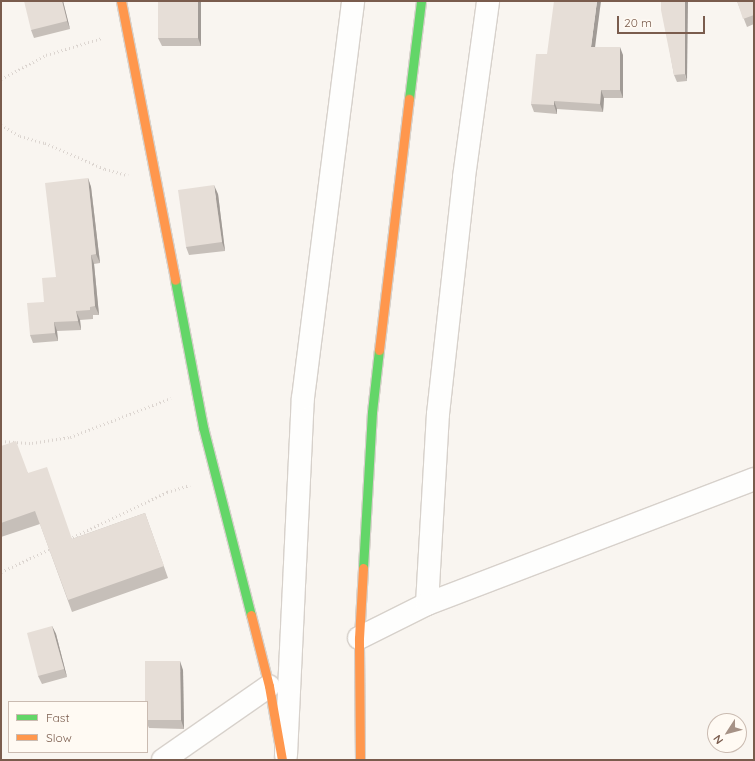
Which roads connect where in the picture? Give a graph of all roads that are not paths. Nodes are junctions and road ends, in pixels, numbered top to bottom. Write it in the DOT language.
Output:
graph roads {
  1 [pos="121,1"];
  2 [pos="353,1"];
  3 [pos="421,1"];
  4 [pos="488,1"];
  5 [pos="754,479"];
  6 [pos="427,604"];
  7 [pos="359,638"];
  8 [pos="269,686"];
  9 [pos="163,760"];
  10 [pos="282,760"];
  11 [pos="286,760"];
  12 [pos="360,760"];
  1 -- 8 [label="street"];
  2 -- 11 [label="street"];
  3 -- 7 [label="street"];
  4 -- 6 [label="street"];
  5 -- 6 [label="street"];
  6 -- 7 [label="street"];
  7 -- 12 [label="street"];
  8 -- 9 [label="street"];
  8 -- 10 [label="street"];
}
